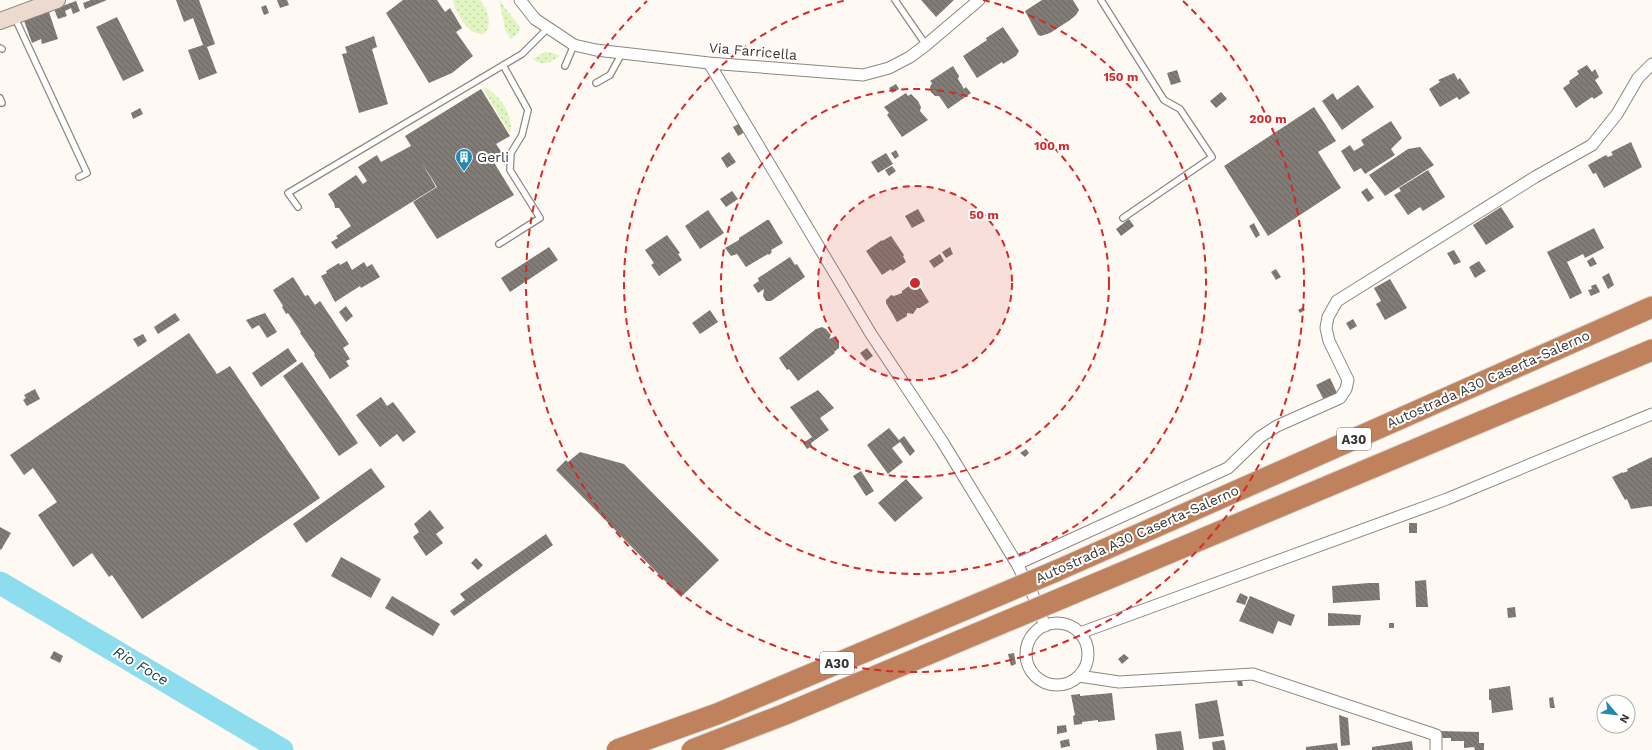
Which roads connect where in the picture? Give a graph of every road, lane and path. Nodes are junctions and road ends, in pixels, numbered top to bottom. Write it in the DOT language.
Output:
graph roads {
  1 [pos="57,0"];
  2 [pos="520,0"];
  3 [pos="895,0"];
  4 [pos="979,0"];
  5 [pos="1100,0"];
  6 [pos="7,18"];
  7 [pos="548,28"];
  8 [pos="574,45"];
  9 [pos="926,45"];
  10 [pos="622,53"];
  11 [pos="709,63"];
  12 [pos="1652,64"];
  13 [pos="503,65"];
  14 [pos="565,66"];
  15 [pos="596,83"];
  16 [pos="79,177"];
  17 [pos="298,208"];
  18 [pos="1123,218"];
  19 [pos="499,244"];
  20 [pos="1652,306"];
  21 [pos="1652,350"];
  22 [pos="1652,414"];
  23 [pos="1017,564"];
  24 [pos="1045,626"];
  25 [pos="1080,633"];
  26 [pos="1079,676"];
  27 [pos="617,750"];
  28 [pos="692,750"];
  29 [pos="1436,750"];
  1 -- 6 [label="main road"];
  2 -- 7 [label="street, Via Farricella"];
  3 -- 9 [label="lane"];
  4 -- 9 [label="street, Via Farricella"];
  5 -- 18 [label="lane"];
  6 -- 16 [label="lane"];
  7 -- 8 [label="street, Via Farricella"];
  7 -- 13 [label="lane"];
  8 -- 10 [label="street, Via Farricella"];
  8 -- 14 [label="lane"];
  9 -- 11 [label="street, Via Farricella"];
  10 -- 11 [label="street, Via Farricella"];
  10 -- 15 [label="lane"];
  11 -- 23 [label="street"];
  12 -- 23 [label="street"];
  13 -- 17 [label="lane"];
  13 -- 19 [label="lane"];
  20 -- 27 [label="highway, Autostrada A30 Caserta-Salerno / A30, bridge"];
  21 -- 28 [label="highway, Autostrada A30 Caserta-Salerno / A30, bridge"];
  22 -- 25 [label="street"];
  23 -- 24 [label="street"];
  24 -- 25 [label="street"];
  24 -- 26 [label="street"];
  25 -- 26 [label="street"];
  26 -- 29 [label="street"];
}
